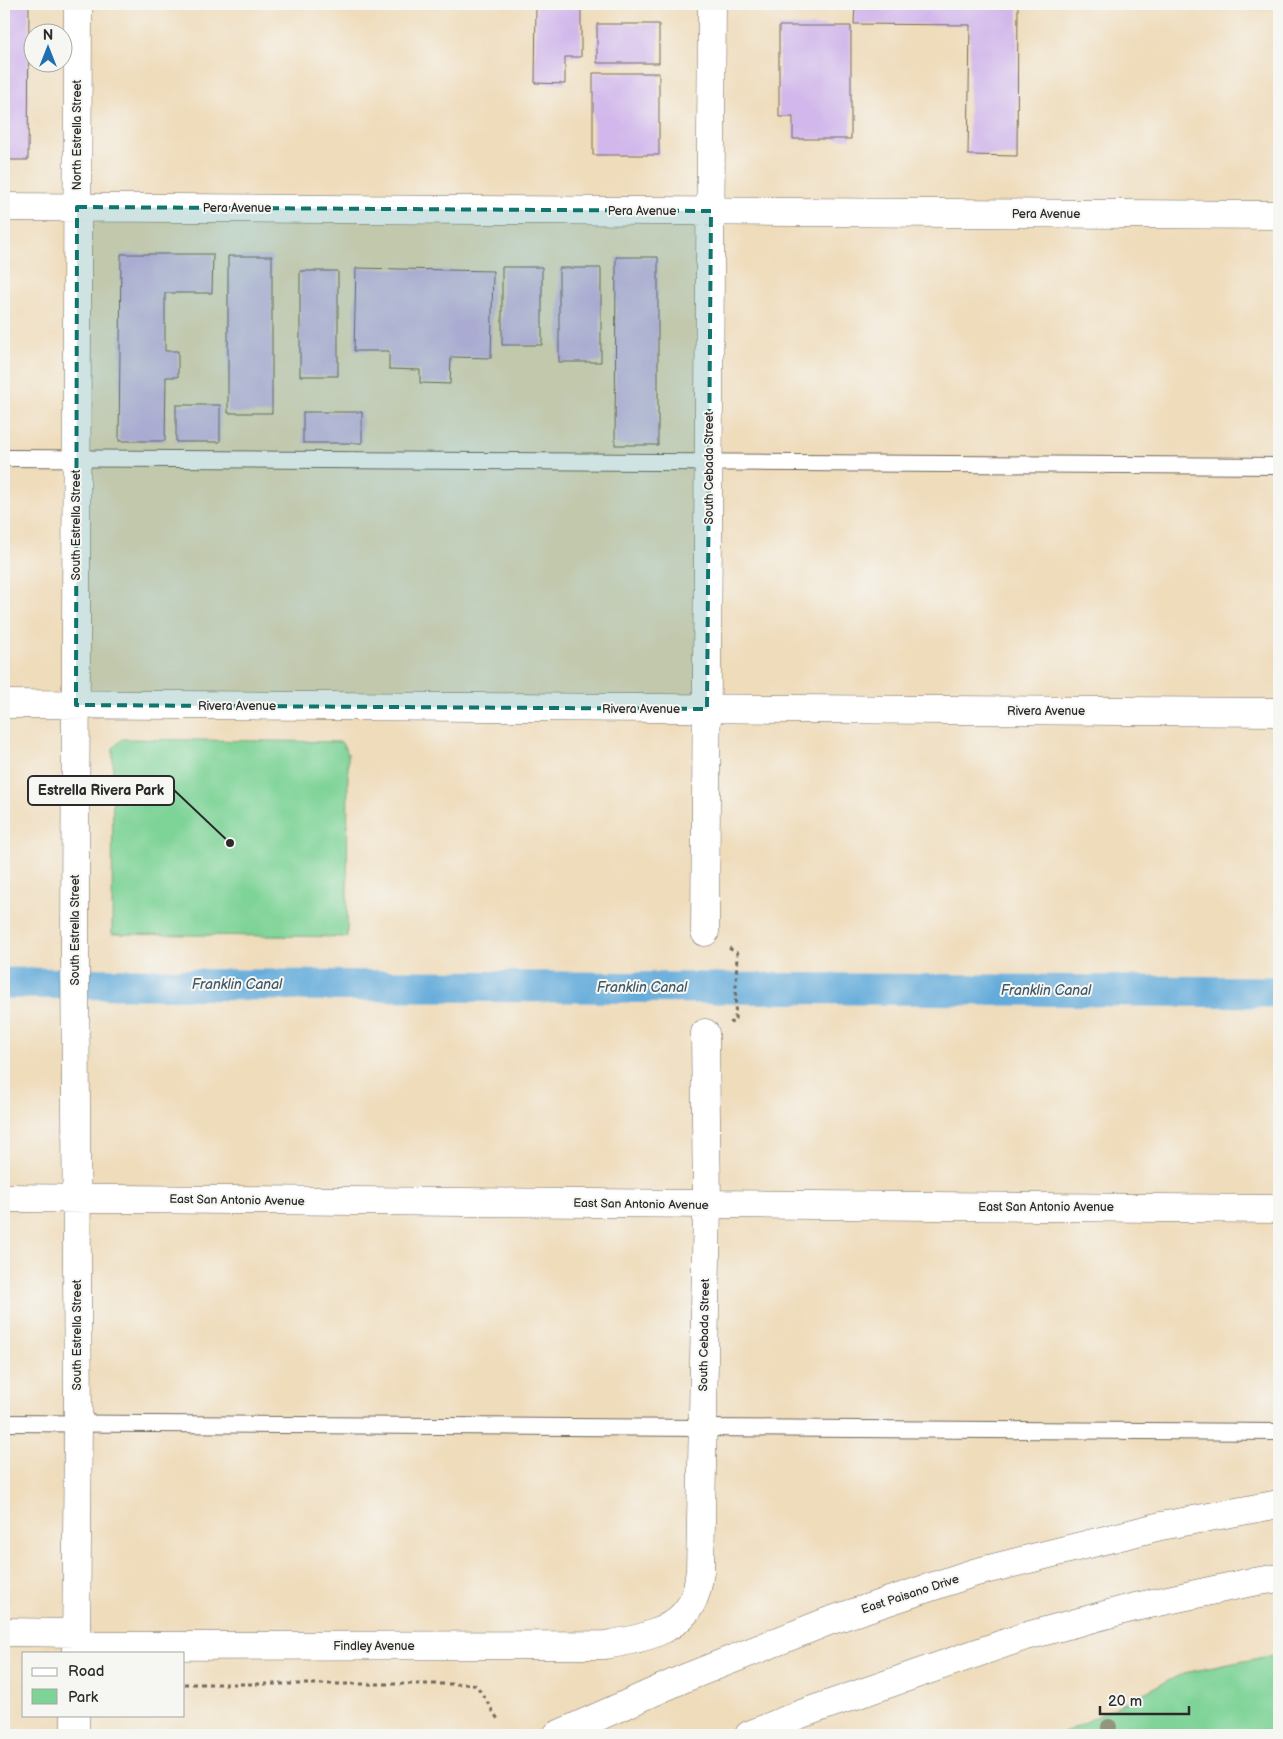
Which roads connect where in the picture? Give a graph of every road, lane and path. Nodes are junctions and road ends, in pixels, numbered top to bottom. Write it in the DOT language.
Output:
graph roads {
  1 [pos="78,4"];
  2 [pos="712,4"];
  3 [pos="4,207"];
  4 [pos="76,207"];
  5 [pos="711,212"];
  6 [pos="1279,216"];
  7 [pos="4,458"];
  8 [pos="76,458"];
  9 [pos="709,462"];
  10 [pos="1279,466"];
  11 [pos="4,704"];
  12 [pos="76,705"];
  13 [pos="707,709"];
  14 [pos="1279,712"];
  15 [pos="705,932"];
  16 [pos="737,953"];
  17 [pos="735,1021"];
  18 [pos="705,1033"];
  19 [pos="4,1198"];
  20 [pos="76,1199"];
  21 [pos="706,1205"];
  22 [pos="1279,1209"];
  23 [pos="4,1422"];
  24 [pos="78,1423"];
  25 [pos="702,1428"];
  26 [pos="1279,1432"];
  27 [pos="1279,1504"];
  28 [pos="1279,1578"];
  29 [pos="669,1627"];
  30 [pos="4,1632"];
  31 [pos="76,1644"];
  32 [pos="185,1684"];
  33 [pos="75,1716"];
  34 [pos="499,1721"];
  35 [pos="1279,1730"];
  36 [pos="75,1735"];
  37 [pos="557,1735"];
  38 [pos="749,1735"];
  39 [pos="1242,1735"];
  1 -- 4 [label="street, North Estrella Street"];
  2 -- 5 [label="street, South Cebada Street"];
  3 -- 4 [label="street, Pera Avenue"];
  4 -- 5 [label="street, Pera Avenue"];
  4 -- 8 [label="street, South Estrella Street"];
  5 -- 6 [label="street, Pera Avenue"];
  5 -- 9 [label="street, South Cebada Street"];
  7 -- 8 [label="lane"];
  8 -- 9 [label="lane"];
  8 -- 12 [label="street, South Estrella Street"];
  9 -- 10 [label="lane"];
  9 -- 13 [label="street, South Cebada Street"];
  11 -- 12 [label="street, Rivera Avenue"];
  12 -- 13 [label="street, Rivera Avenue"];
  12 -- 20 [label="street, South Estrella Street"];
  13 -- 14 [label="street, Rivera Avenue"];
  13 -- 15 [label="street, South Cebada Street"];
  16 -- 17 [label="path"];
  18 -- 21 [label="street, South Cebada Street"];
  19 -- 20 [label="street, East San Antonio Avenue"];
  20 -- 21 [label="street, East San Antonio Avenue"];
  20 -- 24 [label="street, South Estrella Street"];
  21 -- 22 [label="street, East San Antonio Avenue"];
  21 -- 25 [label="street, South Cebada Street"];
  23 -- 24 [label="lane"];
  24 -- 25 [label="lane"];
  24 -- 31 [label="street, South Estrella Street"];
  25 -- 26 [label="lane"];
  25 -- 29 [label="street, South Cebada Street"];
  27 -- 37 [label="street, East Paisano Drive"];
  28 -- 38 [label="street"];
  29 -- 31 [label="street, Findley Avenue"];
  30 -- 31 [label="street, Findley Avenue"];
  32 -- 34 [label="path"];
  33 -- 36 [label="street"];
  35 -- 39 [label="path"];
}
